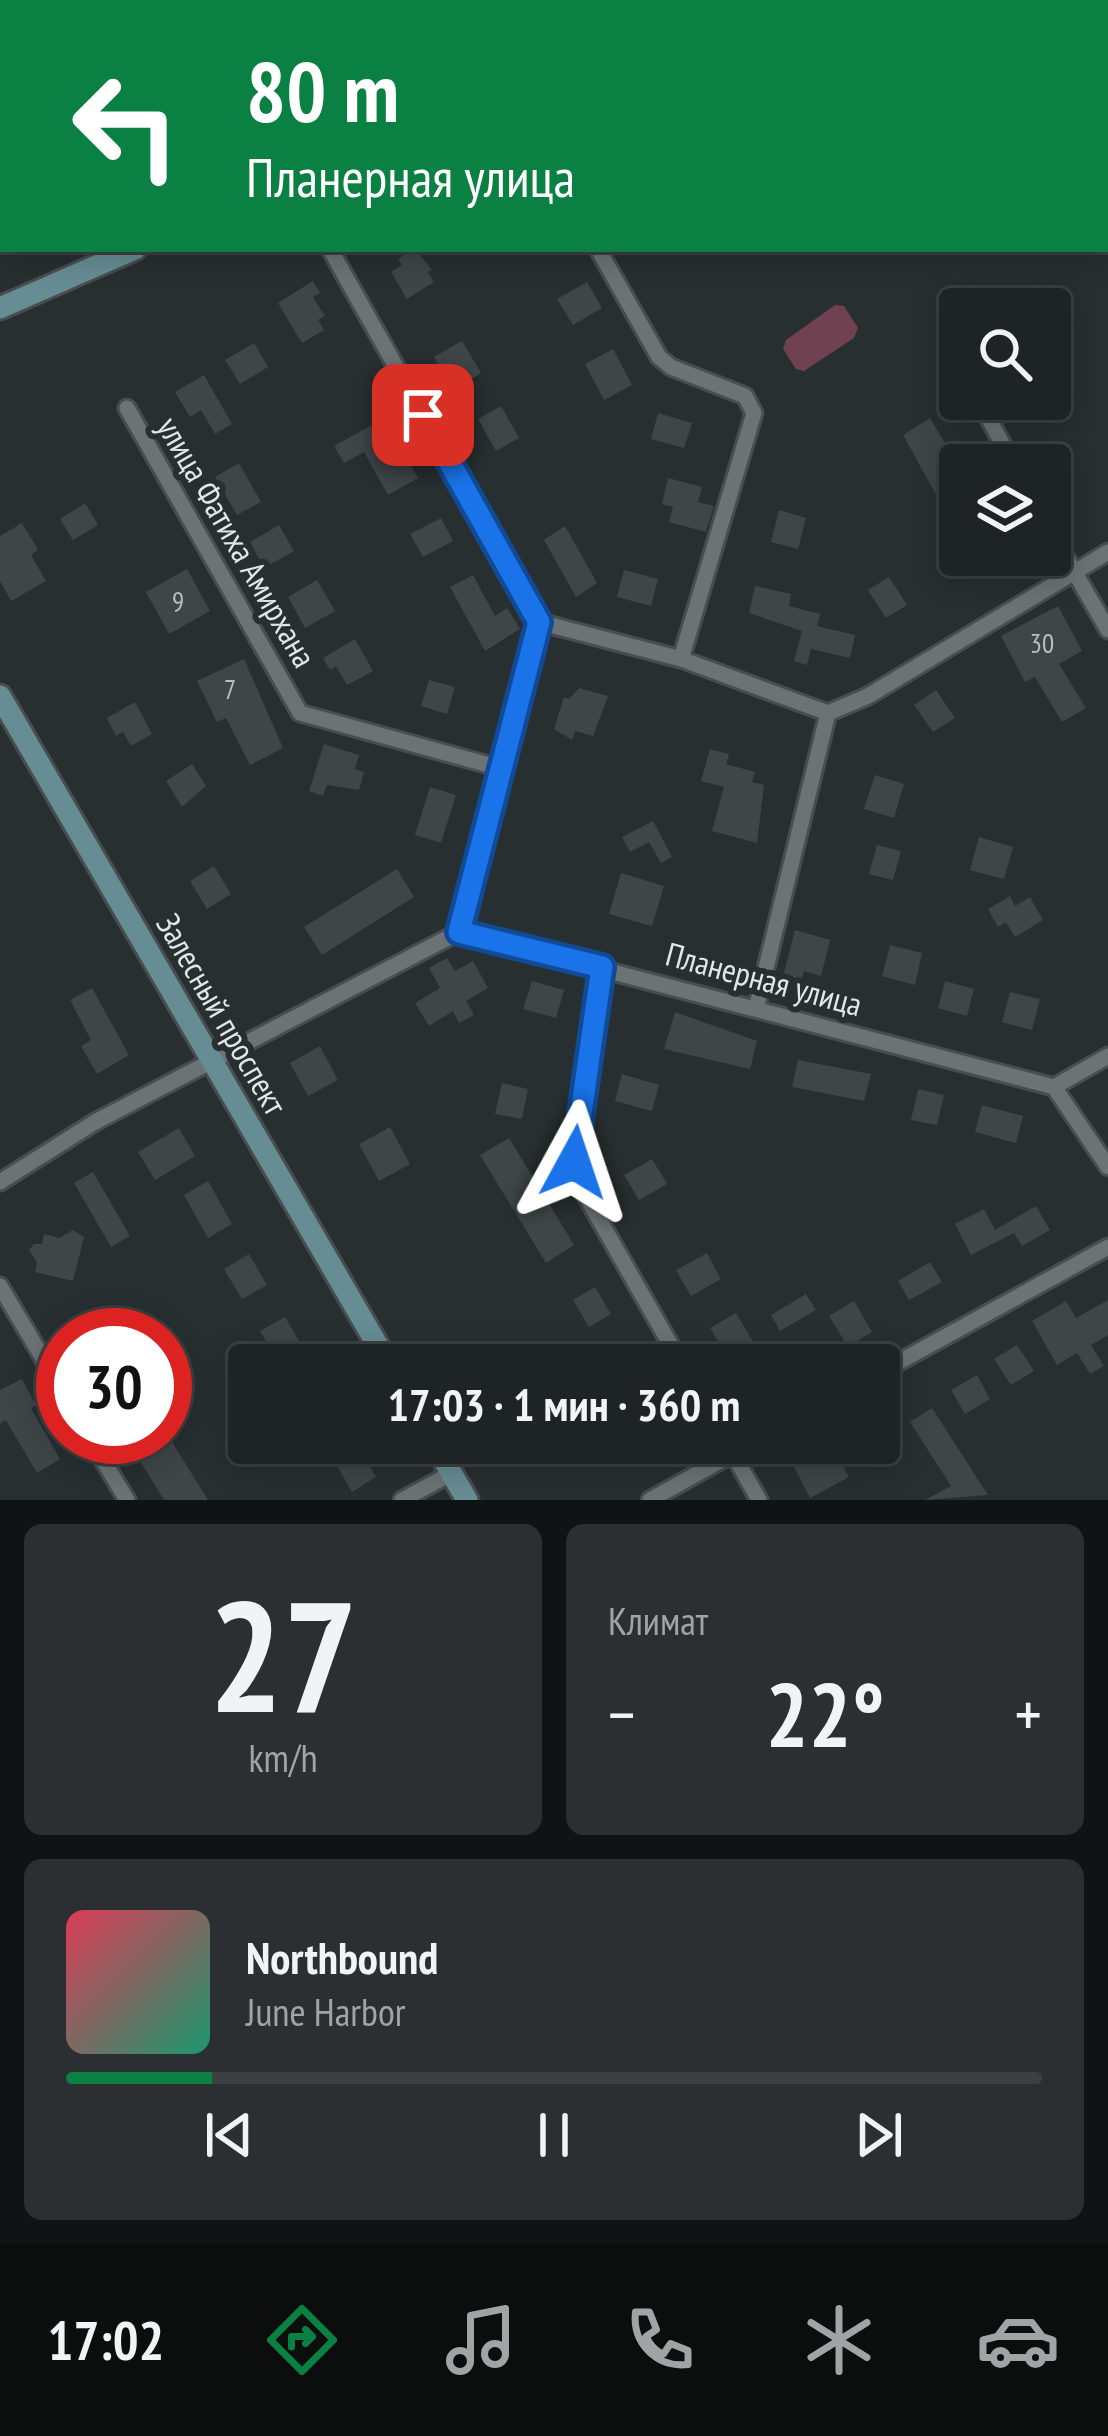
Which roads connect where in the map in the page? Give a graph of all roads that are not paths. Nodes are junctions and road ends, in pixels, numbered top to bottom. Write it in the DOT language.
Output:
graph roads {
  1 [pos="128,252"];
  2 [pos="332,252"];
  3 [pos="600,252"];
  4 [pos="0,308"];
  5 [pos="127,408"];
  6 [pos="1108,552"];
  7 [pos="1071,567"];
  8 [pos="1074,572"];
  9 [pos="539,622"];
  10 [pos="1108,630"];
  11 [pos="681,659"];
  12 [pos="0,696"];
  13 [pos="828,713"];
  14 [pos="500,768"];
  15 [pos="459,932"];
  16 [pos="602,967"];
  17 [pos="756,1009"];
  18 [pos="1108,1056"];
  19 [pos="212,1063"];
  20 [pos="1054,1087"];
  21 [pos="1108,1167"];
  22 [pos="0,1182"];
  23 [pos="1108,1247"];
  24 [pos="0,1286"];
  25 [pos="376,1344"];
  26 [pos="670,1344"];
  27 [pos="36,1347"];
  28 [pos="900,1361"];
  29 [pos="105,1464"];
  30 [pos="447,1464"];
  31 [pos="705,1464"];
  32 [pos="739,1464"];
  33 [pos="452,1473"];
  34 [pos="127,1500"];
  35 [pos="402,1500"];
  36 [pos="467,1500"];
  37 [pos="650,1500"];
  38 [pos="759,1500"];
  1 -- 4 [label="main road"];
  2 -- 9 [label="street"];
  3 -- 11 [label="street"];
  5 -- 14 [label="street, улица Фатиха Амирхана"];
  6 -- 8 [label="street"];
  7 -- 8 [label="street"];
  8 -- 10 [label="street"];
  8 -- 13 [label="street"];
  9 -- 11 [label="street"];
  9 -- 14 [label="street"];
  11 -- 13 [label="street"];
  12 -- 19 [label="main road, Залесный проспект"];
  13 -- 17 [label="street"];
  14 -- 15 [label="street"];
  15 -- 16 [label="street, Планерная улица"];
  15 -- 19 [label="street"];
  16 -- 17 [label="street, Планерная улица"];
  16 -- 26 [label="street"];
  17 -- 20 [label="street, Планерная улица"];
  18 -- 20 [label="street"];
  19 -- 22 [label="street"];
  19 -- 25 [label="main road, Залесный проспект"];
  20 -- 21 [label="street"];
  23 -- 28 [label="street"];
  24 -- 27 [label="street"];
  29 -- 34 [label="street"];
  30 -- 33 [label="main road"];
  31 -- 37 [label="street"];
  32 -- 38 [label="street"];
  33 -- 35 [label="street"];
  33 -- 36 [label="main road"];
}
